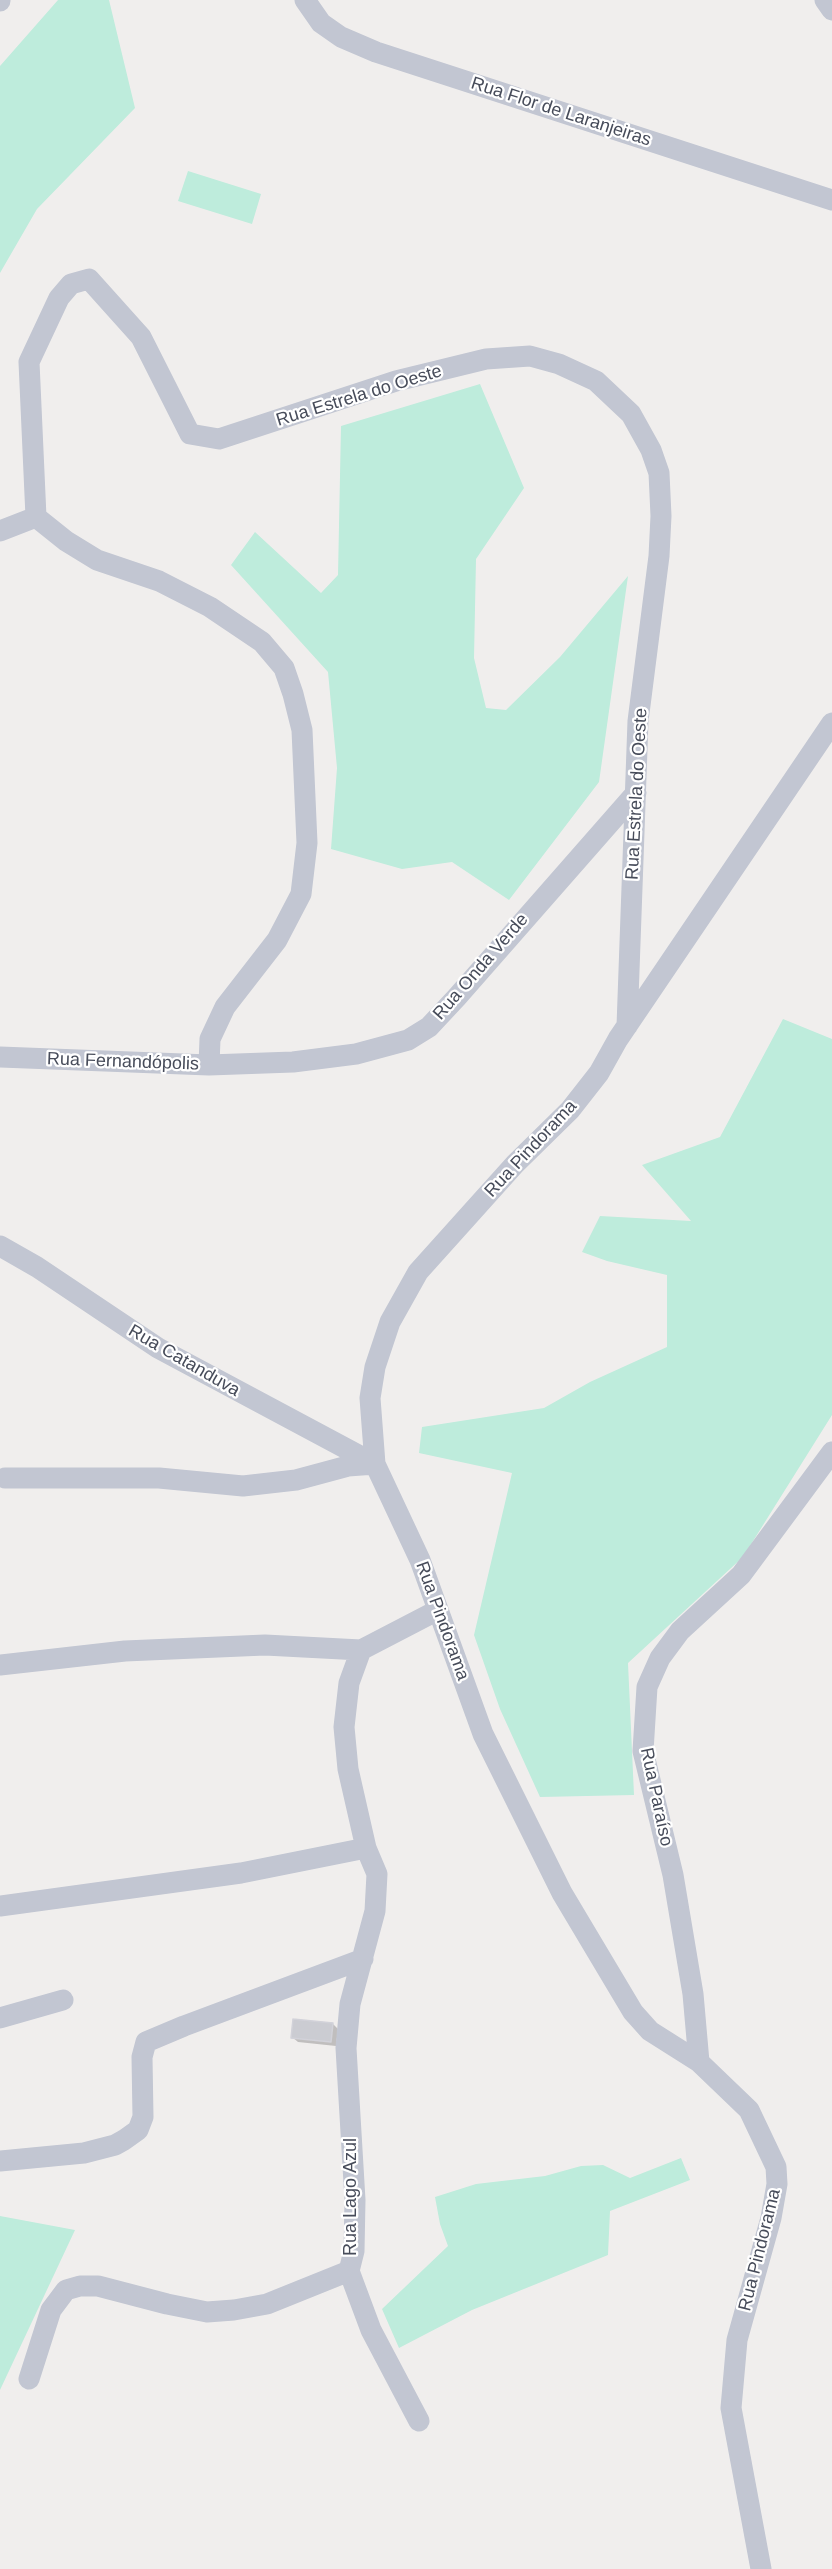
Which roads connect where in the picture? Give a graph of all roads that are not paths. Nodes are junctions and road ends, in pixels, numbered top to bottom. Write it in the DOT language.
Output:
graph roads {
  1 [pos="305,0"];
  2 [pos="825,0"];
  3 [pos="832,10"];
  4 [pos="832,200"];
  5 [pos="36,517"];
  6 [pos="0,531"];
  7 [pos="832,723"];
  8 [pos="636,793"];
  9 [pos="627,1026"];
  10 [pos="0,1057"];
  11 [pos="209,1065"];
  12 [pos="0,1246"];
  13 [pos="832,1452"];
  14 [pos="375,1464"];
  15 [pos="5,1478"];
  16 [pos="438,1610"];
  17 [pos="361,1650"];
  18 [pos="0,1665"];
  19 [pos="366,1848"];
  20 [pos="0,1906"];
  21 [pos="363,1959"];
  22 [pos="63,2000"];
  23 [pos="0,2019"];
  24 [pos="699,2062"];
  25 [pos="138,2130"];
  26 [pos="110,2159"];
  27 [pos="0,2161"];
  28 [pos="350,2271"];
  29 [pos="29,2379"];
  30 [pos="419,2421"];
  31 [pos="761,2569"];
  1 -- 4 [label="street, Rua Flor de Laranjeiras"];
  2 -- 3 [label="street"];
  5 -- 6 [label="street"];
  5 -- 8 [label="street, Rua Estrela do Oeste"];
  5 -- 11 [label="street, Rua Fernandópolis"];
  7 -- 9 [label="street, Rua Pindorama"];
  8 -- 9 [label="street, Rua Estrela do Oeste"];
  8 -- 11 [label="street, Rua Onda Verde"];
  9 -- 14 [label="street, Rua Pindorama"];
  10 -- 11 [label="street, Rua Fernandópolis"];
  12 -- 14 [label="street, Rua Catanduva"];
  13 -- 24 [label="street, Rua Paraíso"];
  14 -- 15 [label="street"];
  14 -- 16 [label="street, Rua Pindorama"];
  16 -- 17 [label="street"];
  16 -- 24 [label="street, Rua Pindorama"];
  17 -- 18 [label="street"];
  17 -- 19 [label="street, Rua Lago Azul"];
  19 -- 20 [label="street"];
  19 -- 21 [label="street, Rua Lago Azul"];
  21 -- 25 [label="street"];
  21 -- 28 [label="street, Rua Lago Azul"];
  22 -- 23 [label="street"];
  24 -- 31 [label="street, Rua Pindorama"];
  25 -- 26 [label="street"];
  25 -- 27 [label="street"];
  28 -- 29 [label="street"];
  28 -- 30 [label="street, Rua Lago Azul"];
}
